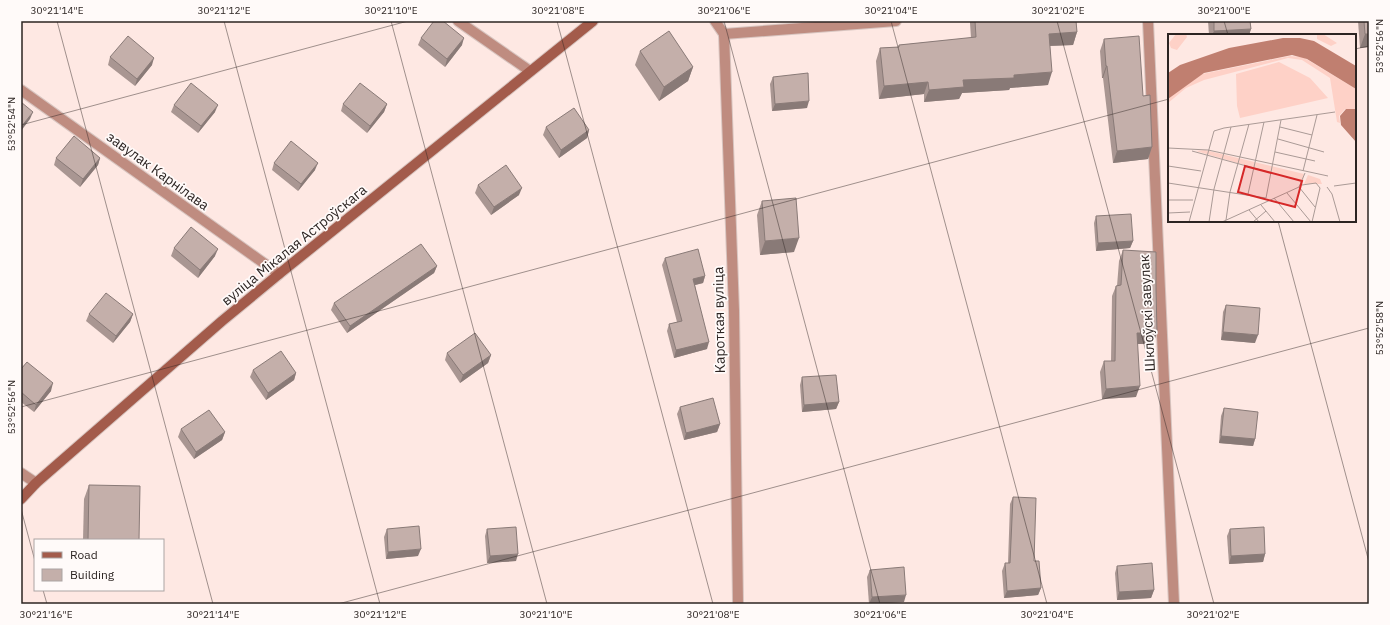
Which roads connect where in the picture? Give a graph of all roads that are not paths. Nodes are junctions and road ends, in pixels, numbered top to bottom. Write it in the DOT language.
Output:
graph roads {
  1 [pos="458,21"];
  2 [pos="593,21"];
  3 [pos="715,21"];
  4 [pos="896,21"];
  5 [pos="1148,21"];
  6 [pos="724,34"];
  7 [pos="530,71"];
  8 [pos="21,90"];
  9 [pos="279,274"];
  10 [pos="21,472"];
  11 [pos="36,483"];
  12 [pos="21,499"];
  13 [pos="738,604"];
  14 [pos="1174,604"];
  1 -- 7 [label="street"];
  2 -- 7 [label="main road, вуліца Мікалая Астроўскага"];
  3 -- 6 [label="street"];
  4 -- 6 [label="street"];
  5 -- 14 [label="street, Шклоўскі завулак"];
  6 -- 13 [label="street, Кароткая вуліца"];
  7 -- 9 [label="main road, вуліца Мікалая Астроўскага"];
  8 -- 9 [label="street, завулак Карнілава"];
  9 -- 11 [label="main road, вуліца Мікалая Астроўскага"];
  10 -- 11 [label="street"];
  11 -- 12 [label="main road, вуліца Мікалая Астроўскага"];
}
